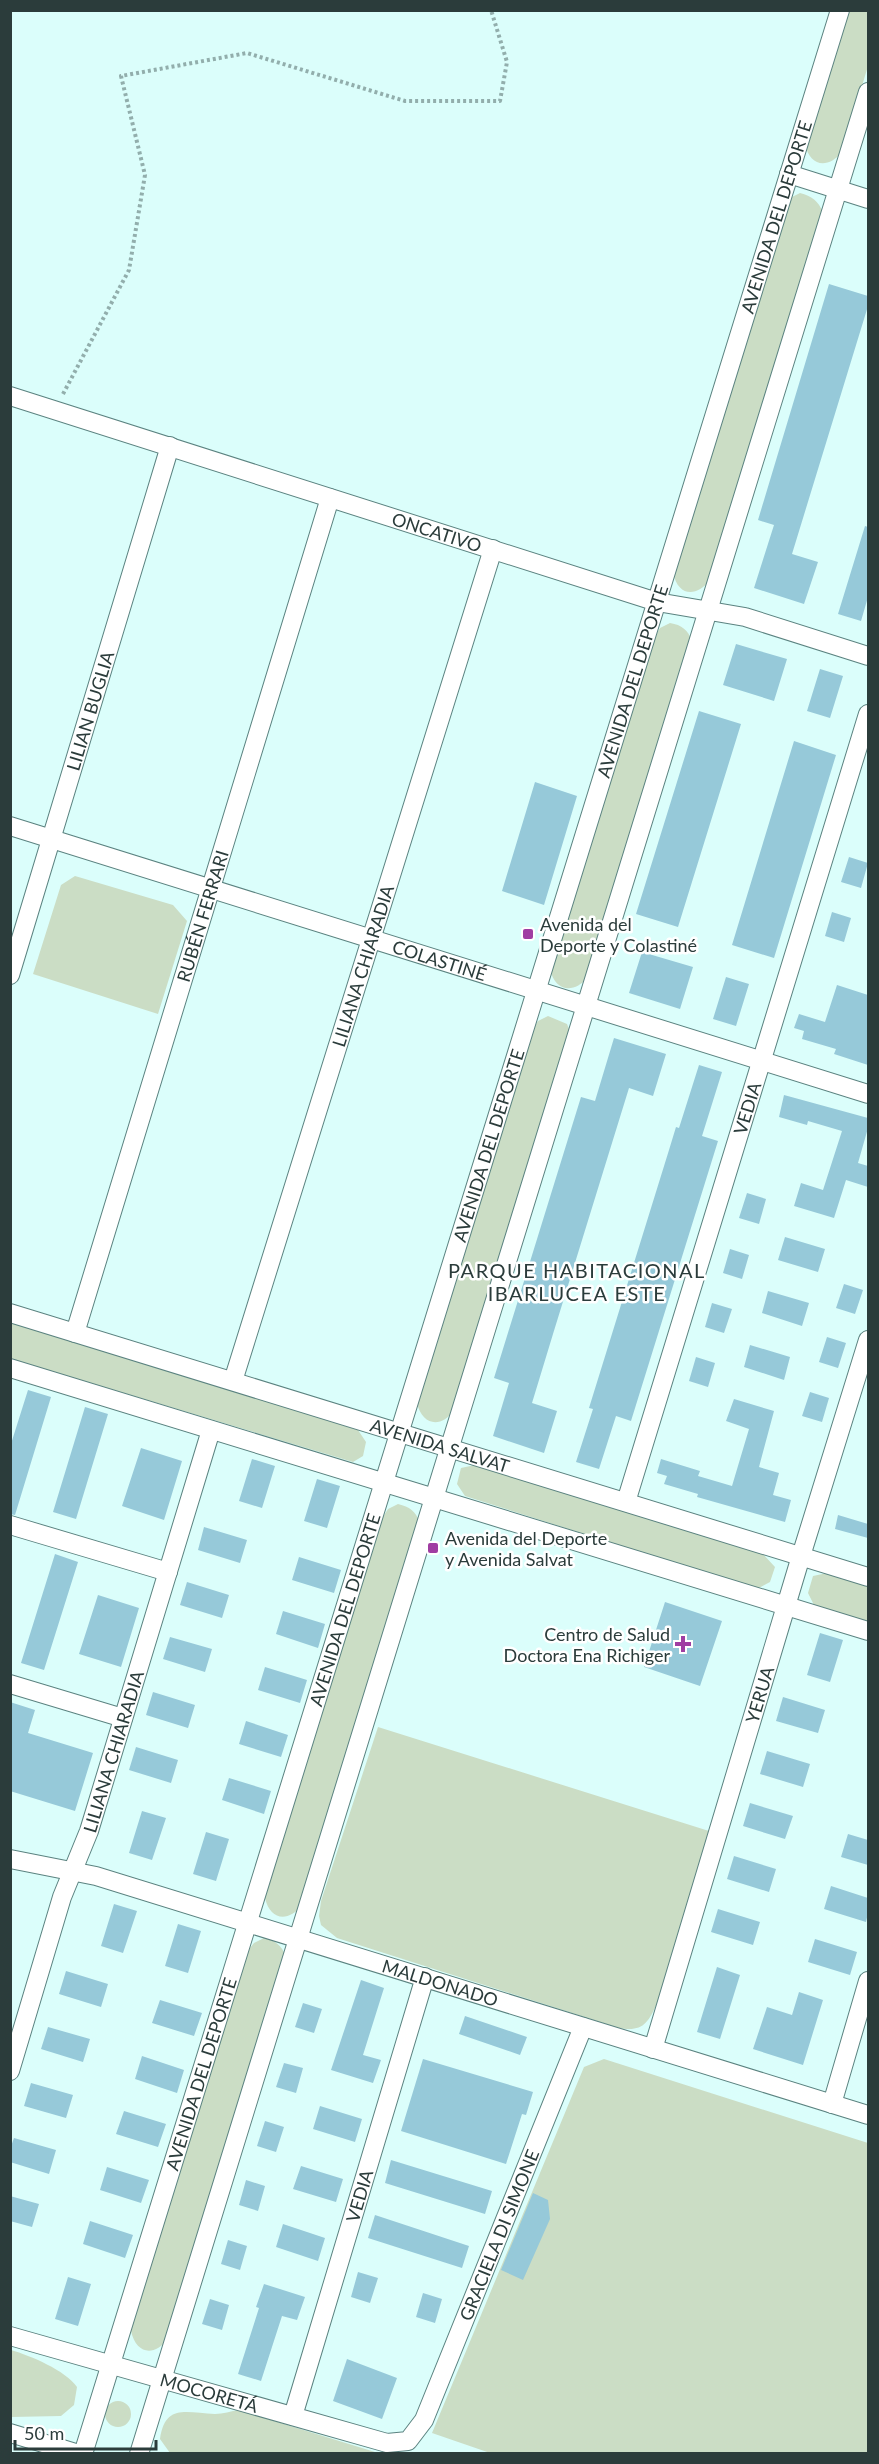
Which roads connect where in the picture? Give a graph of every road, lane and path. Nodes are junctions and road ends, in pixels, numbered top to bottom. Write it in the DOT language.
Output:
graph roads {
  1 [pos="491,10"];
  2 [pos="840,10"];
  3 [pos="868,92"];
  4 [pos="789,174"];
  5 [pos="838,190"];
  6 [pos="868,199"];
  7 [pos="10,396"];
  8 [pos="55,409"];
  9 [pos="170,446"];
  10 [pos="330,498"];
  11 [pos="493,549"];
  12 [pos="657,602"];
  13 [pos="708,610"];
  14 [pos="868,656"];
  15 [pos="868,714"];
  16 [pos="10,826"];
  17 [pos="52,839"];
  18 [pos="211,889"];
  19 [pos="372,939"];
  20 [pos="10,975"];
  21 [pos="536,991"];
  22 [pos="586,1006"];
  23 [pos="762,1061"];
  24 [pos="868,1094"];
  25 [pos="10,1312"];
  26 [pos="75,1333"];
  27 [pos="868,1340"];
  28 [pos="10,1368"];
  29 [pos="233,1381"];
  30 [pos="211,1430"];
  31 [pos="399,1432"];
  32 [pos="450,1448"];
  33 [pos="384,1483"];
  34 [pos="434,1498"];
  35 [pos="626,1502"];
  36 [pos="10,1525"];
  37 [pos="801,1556"];
  38 [pos="168,1572"];
  39 [pos="868,1577"];
  40 [pos="786,1606"];
  41 [pos="868,1631"];
  42 [pos="10,1684"];
  43 [pos="123,1718"];
  44 [pos="10,1859"];
  45 [pos="72,1872"];
  46 [pos="248,1922"];
  47 [pos="298,1938"];
  48 [pos="424,1977"];
  49 [pos="868,1981"];
  50 [pos="583,2027"];
  51 [pos="653,2049"];
  52 [pos="10,2071"];
  53 [pos="832,2104"];
  54 [pos="868,2115"];
  55 [pos="10,2336"];
  56 [pos="111,2364"];
  57 [pos="162,2378"];
  58 [pos="293,2416"];
  59 [pos="10,2433"];
  60 [pos="408,2441"];
  61 [pos="81,2454"];
  62 [pos="139,2454"];
  1 -- 8 [label="path"];
  2 -- 4 [label="street, AVENIDA DEL DEPORTE"];
  3 -- 5 [label="street"];
  4 -- 5 [label="street"];
  4 -- 12 [label="street, AVENIDA DEL DEPORTE"];
  5 -- 6 [label="street"];
  5 -- 13 [label="street"];
  7 -- 8 [label="street, ONCATIVO"];
  8 -- 9 [label="street, ONCATIVO"];
  9 -- 10 [label="street, ONCATIVO"];
  9 -- 17 [label="street, LILIAN BUGLIA"];
  10 -- 11 [label="street, ONCATIVO"];
  10 -- 18 [label="street, RUBÉN FERRARI"];
  11 -- 12 [label="street, ONCATIVO"];
  11 -- 19 [label="street, LILIANA CHIARADIA"];
  12 -- 13 [label="street, ONCATIVO"];
  12 -- 21 [label="street, AVENIDA DEL DEPORTE"];
  13 -- 14 [label="street, ONCATIVO"];
  13 -- 22 [label="street"];
  15 -- 23 [label="street, VEDIA"];
  16 -- 17 [label="street, COLASTINÉ"];
  17 -- 18 [label="street, COLASTINÉ"];
  17 -- 20 [label="street, LILIAN BUGLIA"];
  18 -- 19 [label="street, COLASTINÉ"];
  18 -- 26 [label="street, RUBÉN FERRARI"];
  19 -- 21 [label="street, COLASTINÉ"];
  19 -- 29 [label="street, LILIANA CHIARADIA"];
  21 -- 22 [label="street, COLASTINÉ"];
  21 -- 31 [label="street, AVENIDA DEL DEPORTE"];
  22 -- 23 [label="street, COLASTINÉ"];
  22 -- 32 [label="street"];
  23 -- 24 [label="street, COLASTINÉ"];
  23 -- 35 [label="street, VEDIA"];
  25 -- 26 [label="street, AVENIDA SALVAT"];
  26 -- 29 [label="street, AVENIDA SALVAT"];
  27 -- 37 [label="street, YERUA"];
  28 -- 30 [label="street"];
  29 -- 31 [label="street, AVENIDA SALVAT"];
  30 -- 33 [label="street"];
  30 -- 38 [label="street, LILIANA CHIARADIA"];
  31 -- 32 [label="street, AVENIDA SALVAT"];
  31 -- 33 [label="street, AVENIDA DEL DEPORTE"];
  32 -- 34 [label="street"];
  32 -- 35 [label="street, AVENIDA SALVAT"];
  33 -- 34 [label="street"];
  33 -- 46 [label="street, AVENIDA DEL DEPORTE"];
  34 -- 40 [label="street"];
  34 -- 47 [label="street"];
  35 -- 37 [label="street, AVENIDA SALVAT"];
  36 -- 38 [label="street"];
  37 -- 39 [label="street, AVENIDA SALVAT"];
  37 -- 40 [label="street, YERUA"];
  38 -- 43 [label="street, LILIANA CHIARADIA"];
  40 -- 41 [label="street"];
  40 -- 51 [label="street, YERUA"];
  42 -- 43 [label="street"];
  43 -- 45 [label="street, LILIANA CHIARADIA"];
  44 -- 45 [label="street, MALDONADO"];
  45 -- 46 [label="street, MALDONADO"];
  45 -- 52 [label="street, LILIANA CHIARADIA"];
  46 -- 47 [label="street, MALDONADO"];
  46 -- 56 [label="street, AVENIDA DEL DEPORTE"];
  47 -- 48 [label="street, MALDONADO"];
  47 -- 57 [label="street"];
  48 -- 50 [label="street, MALDONADO"];
  48 -- 58 [label="street, VEDIA"];
  49 -- 53 [label="street"];
  50 -- 51 [label="street, MALDONADO"];
  50 -- 60 [label="street, GRACIELA DI SIMONE"];
  51 -- 53 [label="street, MALDONADO"];
  53 -- 54 [label="street, MALDONADO"];
  55 -- 56 [label="street, MOCORETÁ"];
  56 -- 57 [label="street, MOCORETÁ"];
  56 -- 61 [label="street, AVENIDA DEL DEPORTE"];
  57 -- 58 [label="street, MOCORETÁ"];
  57 -- 62 [label="street"];
  58 -- 60 [label="street, MOCORETÁ"];
  59 -- 61 [label="street"];
}
